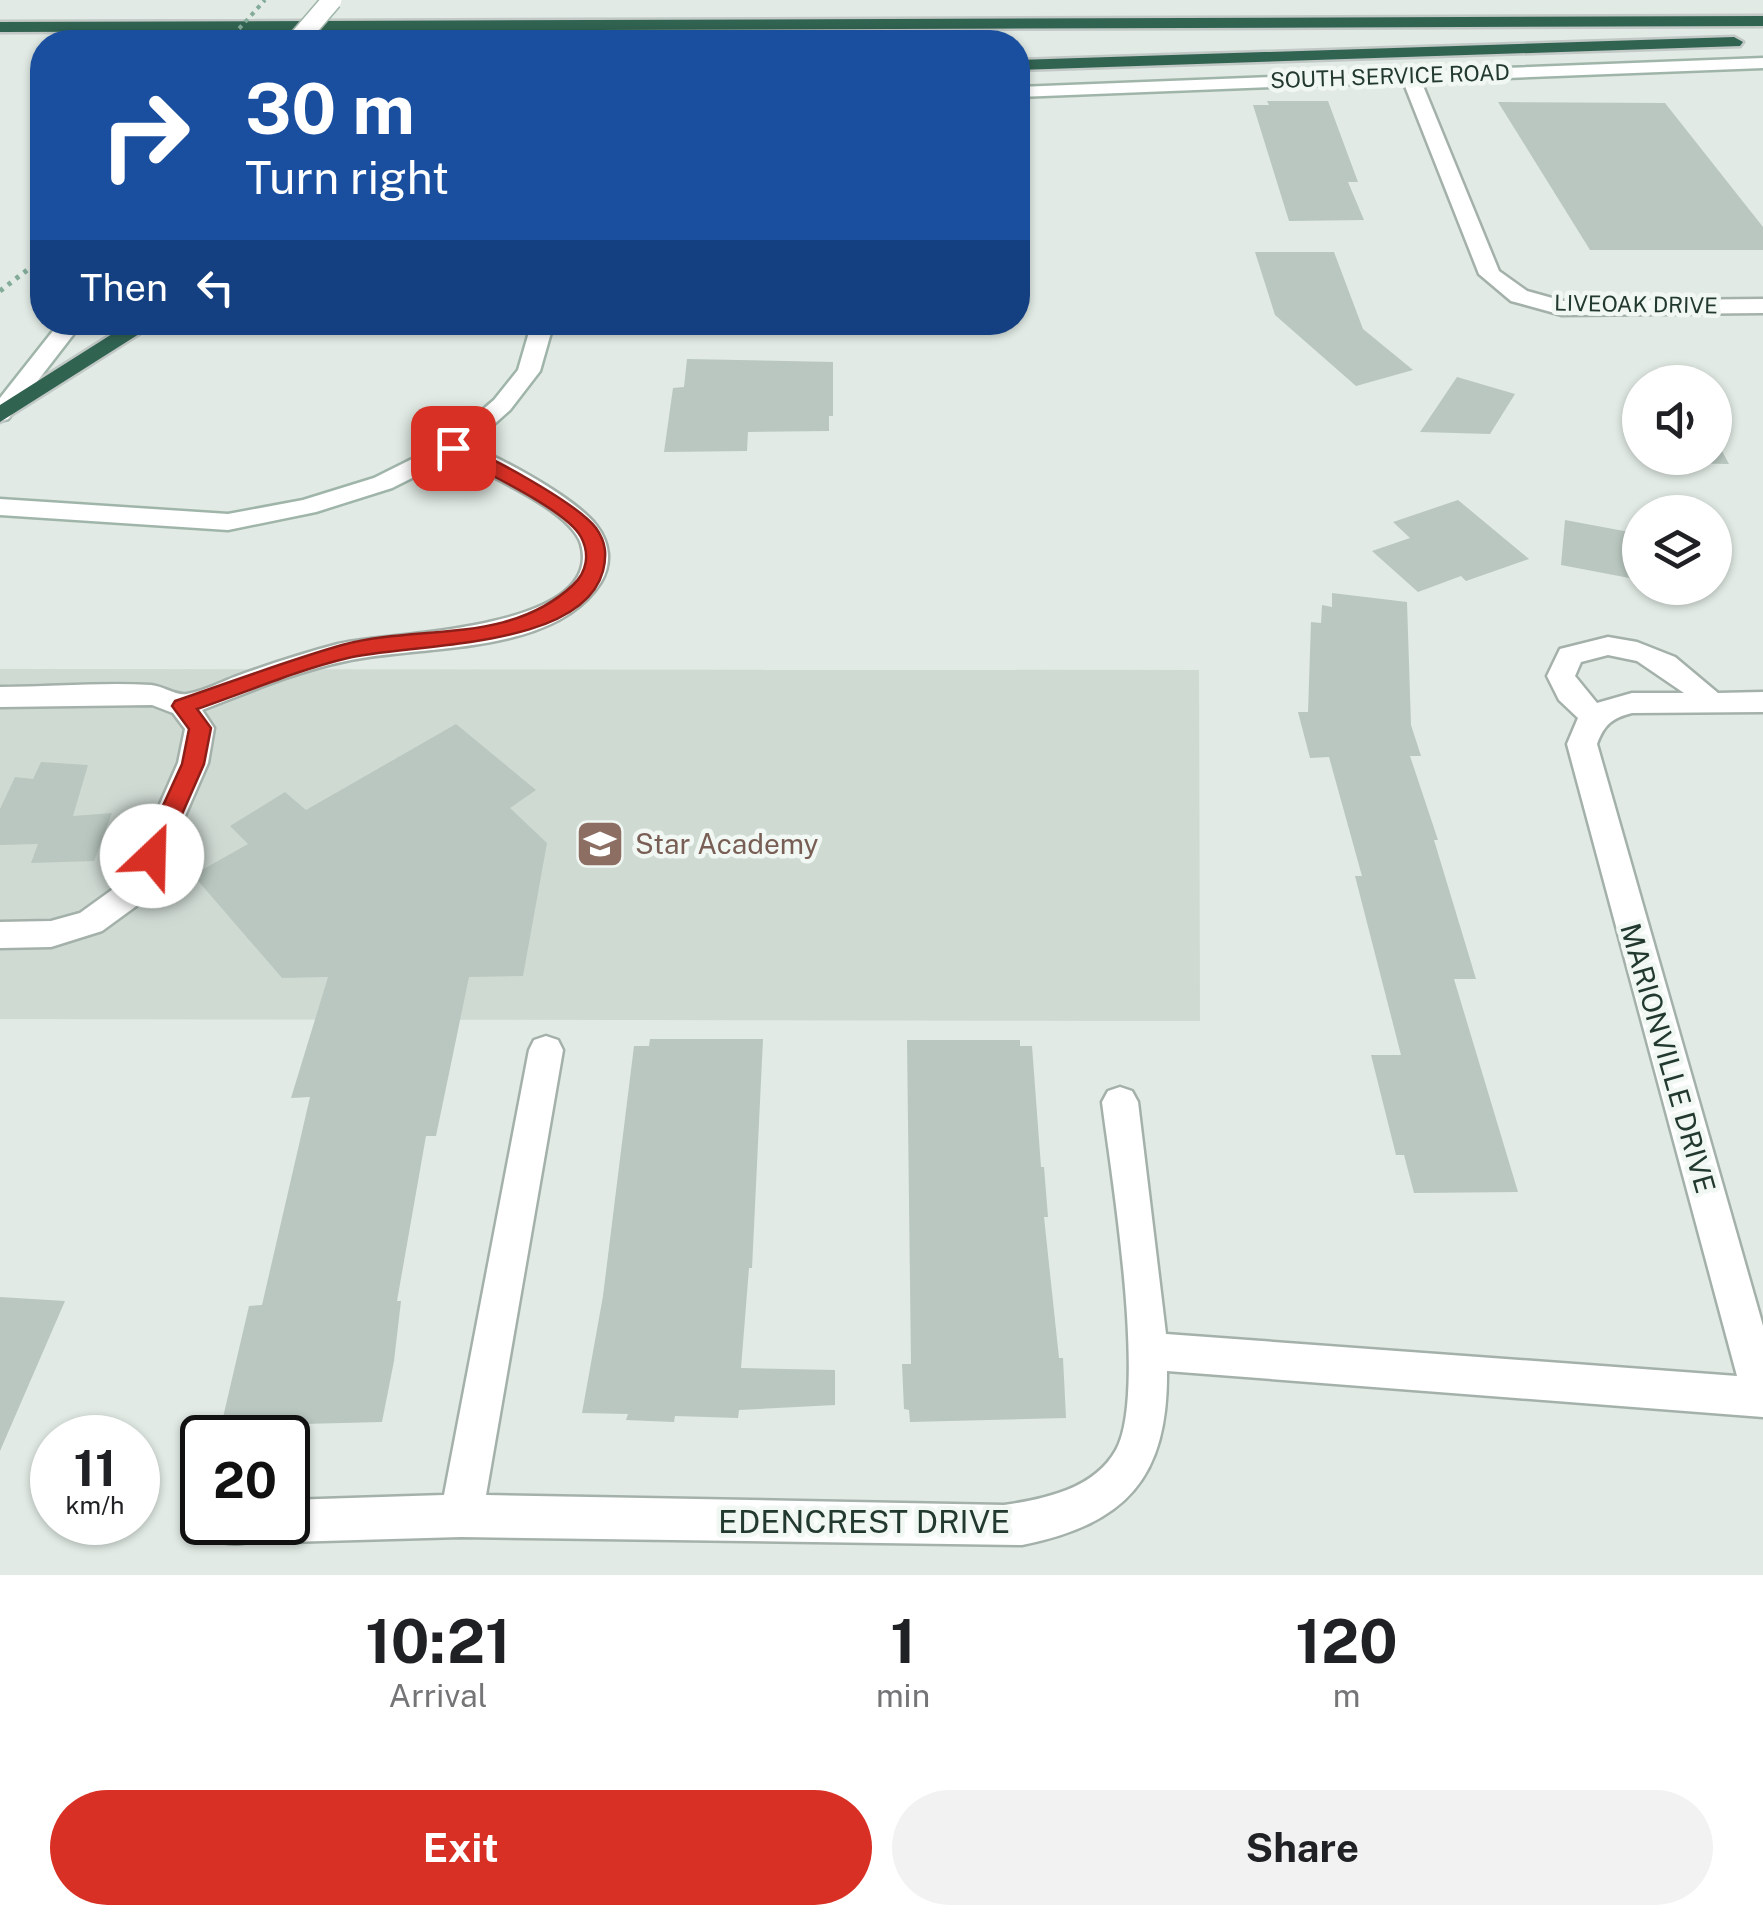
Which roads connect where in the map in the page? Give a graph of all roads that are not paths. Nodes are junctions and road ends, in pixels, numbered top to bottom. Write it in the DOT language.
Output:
graph roads {
  1 [pos="332,0"];
  2 [pos="1763,21"];
  3 [pos="0,27"];
  4 [pos="306,30"];
  5 [pos="1763,41"];
  6 [pos="1763,63"];
  7 [pos="1030,64"];
  8 [pos="1410,76"];
  9 [pos="1030,92"];
  10 [pos="1763,306"];
  11 [pos="62,335"];
  12 [pos="126,335"];
  13 [pos="539,335"];
  14 [pos="0,414"];
  15 [pos="453,448"];
  16 [pos="0,507"];
  17 [pos="0,697"];
  18 [pos="1763,702"];
  19 [pos="1712,703"];
  20 [pos="183,706"];
  21 [pos="1593,719"];
  22 [pos="0,935"];
  23 [pos="546,1050"];
  24 [pos="1120,1102"];
  25 [pos="1149,1351"];
  26 [pos="1763,1396"];
  27 [pos="461,1516"];
  28 [pos="310,1520"];
  1 -- 4 [label="street, bridge"];
  2 -- 3 [label="highway"];
  5 -- 7 [label="highway"];
  6 -- 8 [label="street, SOUTH SERVICE ROAD"];
  8 -- 9 [label="street, SOUTH SERVICE ROAD"];
  8 -- 10 [label="street, LIVEOAK DRIVE"];
  11 -- 14 [label="street"];
  12 -- 14 [label="highway"];
  13 -- 15 [label="street"];
  15 -- 16 [label="street"];
  15 -- 20 [label="street"];
  17 -- 20 [label="street"];
  18 -- 19 [label="street"];
  19 -- 21 [label="street"];
  19 -- 21 [label="street"];
  20 -- 22 [label="street"];
  21 -- 26 [label="street, MARIONVILLE DRIVE"];
  23 -- 27 [label="street"];
  24 -- 25 [label="street, EDENCREST DRIVE"];
  25 -- 26 [label="street"];
  25 -- 27 [label="street, EDENCREST DRIVE"];
  27 -- 28 [label="street, EDENCREST DRIVE"];
}
